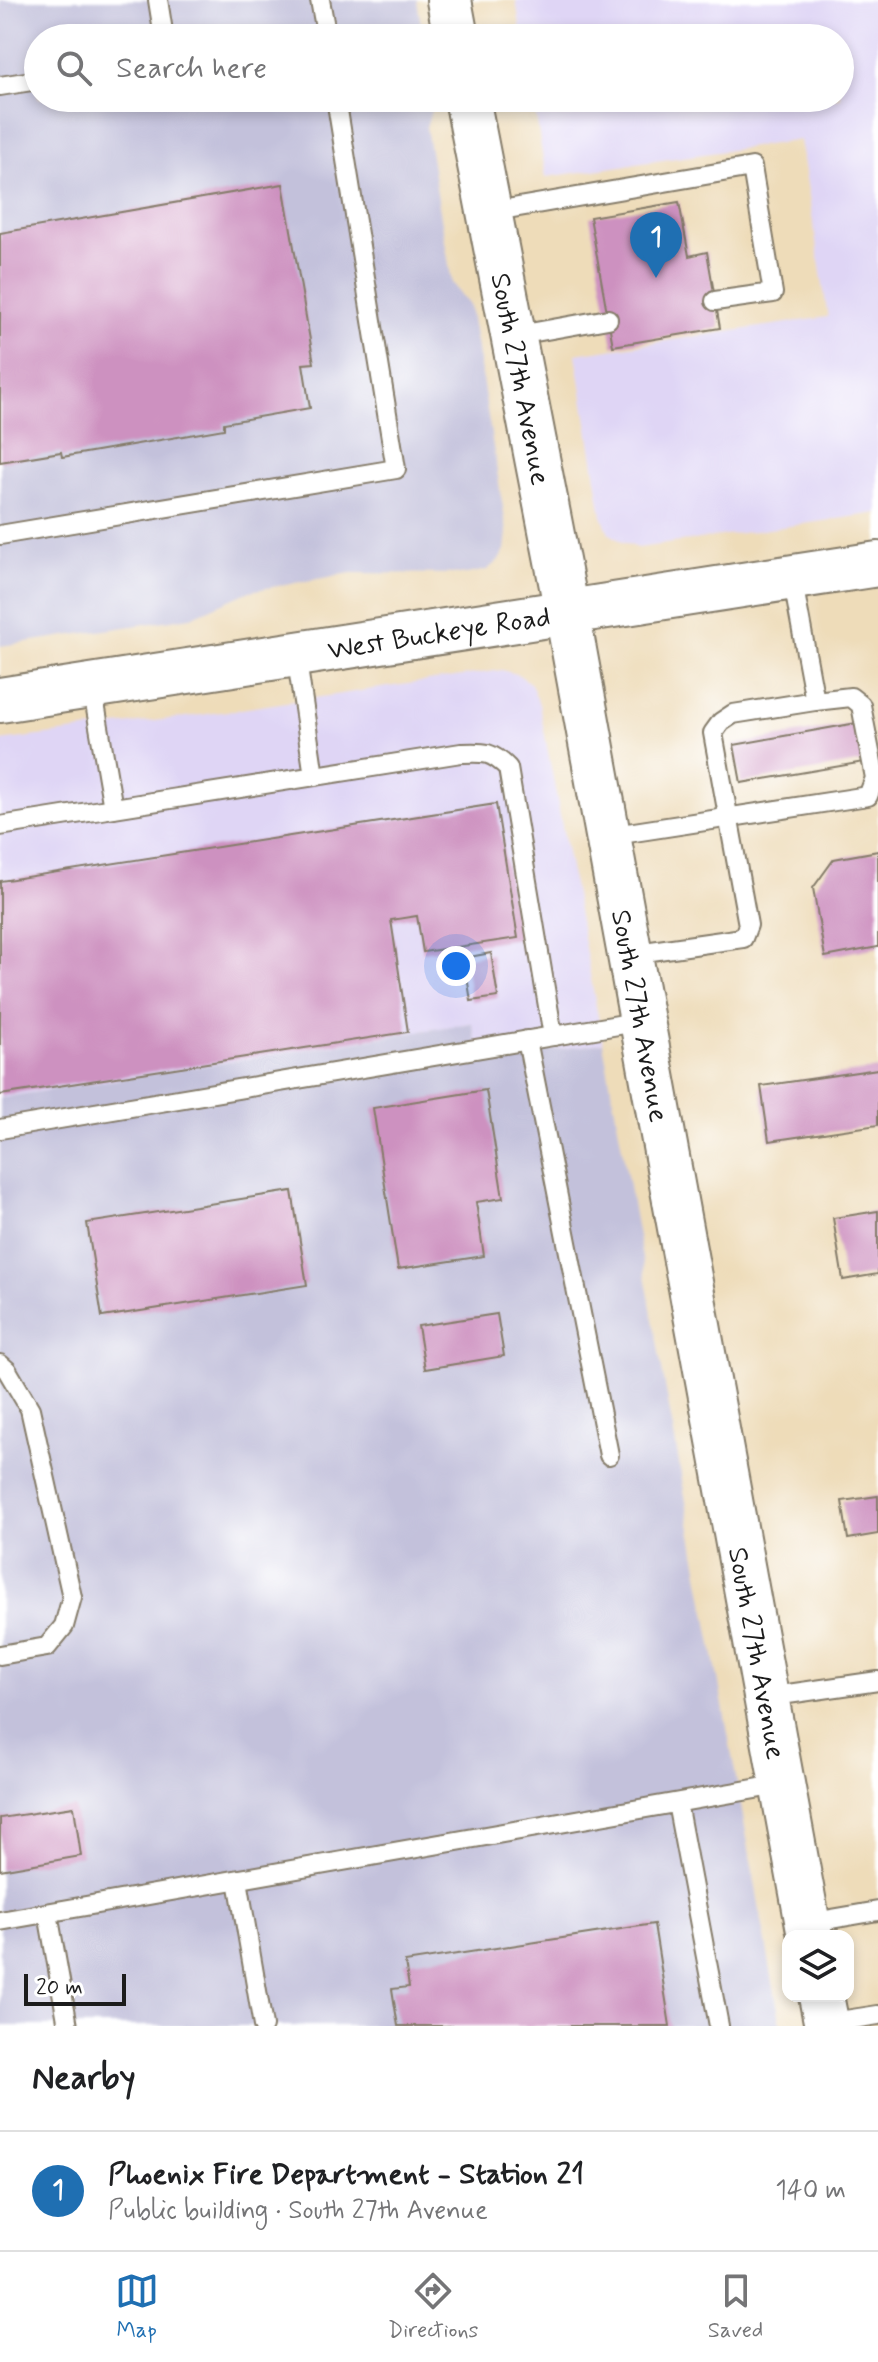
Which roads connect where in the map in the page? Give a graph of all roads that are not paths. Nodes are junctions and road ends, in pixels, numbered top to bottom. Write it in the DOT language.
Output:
graph roads {
  1 [pos="158,0"];
  2 [pos="320,0"];
  3 [pos="449,0"];
  4 [pos="162,24"];
  5 [pos="324,24"];
  6 [pos="453,24"];
  7 [pos="24,82"];
  8 [pos="0,86"];
  9 [pos="338,112"];
  10 [pos="470,112"];
  11 [pos="489,212"];
  12 [pos="715,301"];
  13 [pos="608,319"];
  14 [pos="513,336"];
  15 [pos="0,535"];
  16 [pos="878,564"];
  17 [pos="792,577"];
  18 [pos="567,612"];
  19 [pos="296,654"];
  20 [pos="92,686"];
  21 [pos="0,700"];
  22 [pos="815,701"];
  23 [pos="314,776"];
  24 [pos="113,808"];
  25 [pos="728,817"];
  26 [pos="0,826"];
  27 [pos="608,836"];
  28 [pos="630,954"];
  29 [pos="642,1021"];
  30 [pos="553,1036"];
  31 [pos="527,1040"];
  32 [pos="0,1129"];
  33 [pos="0,1364"];
  34 [pos="609,1455"];
  35 [pos="0,1655"];
  36 [pos="878,1681"];
  37 [pos="767,1697"];
  38 [pos="783,1784"];
  39 [pos="677,1803"];
  40 [pos="238,1880"];
  41 [pos="878,1911"];
  42 [pos="48,1913"];
  43 [pos="0,1921"];
  44 [pos="809,1930"];
  45 [pos="825,2015"];
  46 [pos="878,2015"];
  47 [pos="68,2026"];
  48 [pos="263,2026"];
  49 [pos="719,2026"];
  1 -- 4 [label="lane"];
  2 -- 5 [label="lane"];
  3 -- 6 [label="main road"];
  7 -- 8 [label="lane"];
  9 -- 15 [label="lane"];
  10 -- 11 [label="main road, South 27th Avenue"];
  11 -- 12 [label="lane"];
  11 -- 14 [label="main road, South 27th Avenue"];
  13 -- 14 [label="lane"];
  14 -- 18 [label="main road, South 27th Avenue"];
  16 -- 17 [label="main road, West Buckeye Road"];
  17 -- 18 [label="main road, West Buckeye Road"];
  17 -- 22 [label="lane"];
  18 -- 19 [label="main road, West Buckeye Road"];
  18 -- 27 [label="main road, South 27th Avenue"];
  19 -- 20 [label="main road, West Buckeye Road"];
  19 -- 23 [label="lane"];
  20 -- 21 [label="main road, West Buckeye Road"];
  20 -- 24 [label="lane"];
  22 -- 25 [label="lane"];
  22 -- 25 [label="lane"];
  23 -- 24 [label="lane"];
  23 -- 30 [label="lane"];
  24 -- 26 [label="lane"];
  25 -- 27 [label="lane"];
  25 -- 28 [label="lane"];
  27 -- 28 [label="main road, South 27th Avenue"];
  28 -- 29 [label="main road, South 27th Avenue"];
  29 -- 30 [label="lane"];
  29 -- 37 [label="main road, South 27th Avenue"];
  30 -- 31 [label="lane"];
  31 -- 32 [label="lane"];
  31 -- 34 [label="lane"];
  33 -- 35 [label="lane"];
  36 -- 37 [label="lane"];
  37 -- 38 [label="main road, South 27th Avenue"];
  38 -- 39 [label="lane"];
  38 -- 44 [label="main road, South 27th Avenue"];
  39 -- 40 [label="lane"];
  39 -- 49 [label="lane"];
  40 -- 42 [label="lane"];
  40 -- 48 [label="lane"];
  41 -- 44 [label="lane"];
  42 -- 43 [label="lane"];
  42 -- 47 [label="lane"];
  45 -- 46 [label="lane"];
}
